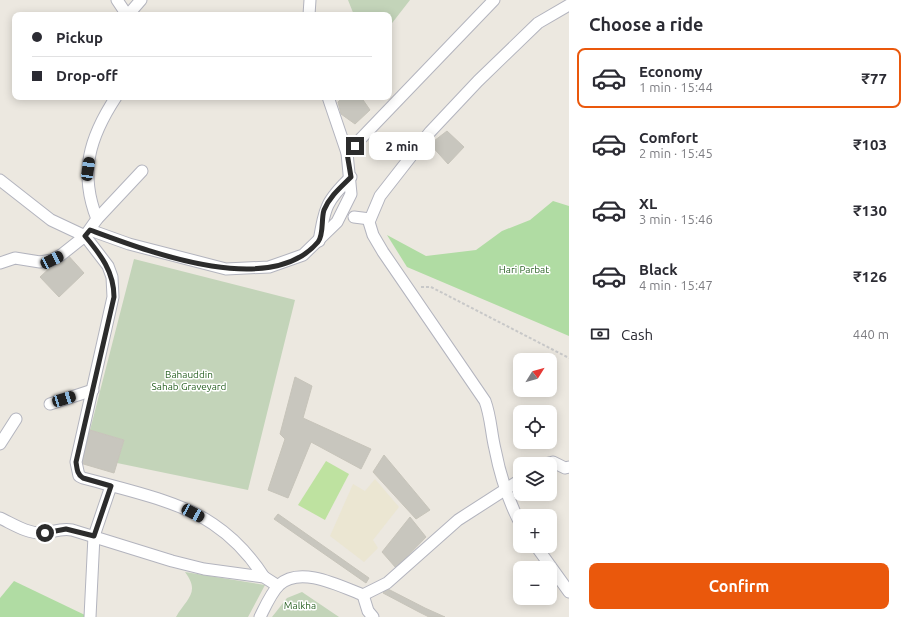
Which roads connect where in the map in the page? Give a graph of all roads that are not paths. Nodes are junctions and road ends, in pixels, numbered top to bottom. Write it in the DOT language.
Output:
graph roads {
  1 [pos="117,0"];
  2 [pos="141,0"];
  3 [pos="310,0"];
  4 [pos="494,0"];
  5 [pos="569,5"];
  6 [pos="126,12"];
  7 [pos="131,12"];
  8 [pos="309,12"];
  9 [pos="114,100"];
  10 [pos="329,100"];
  11 [pos="347,153"];
  12 [pos="142,171"];
  13 [pos="351,177"];
  14 [pos="0,180"];
  15 [pos="348,215"];
  16 [pos="98,219"];
  17 [pos="370,219"];
  18 [pos="88,233"];
  19 [pos="319,241"];
  20 [pos="0,263"];
  21 [pos="93,390"];
  22 [pos="50,404"];
  23 [pos="16,419"];
  24 [pos="0,444"];
  25 [pos="557,464"];
  26 [pos="569,468"];
  27 [pos="513,484"];
  28 [pos="111,486"];
  29 [pos="505,489"];
  30 [pos="513,510"];
  31 [pos="0,518"];
  32 [pos="94,536"];
  33 [pos="541,553"];
  34 [pos="264,577"];
  35 [pos="278,586"];
  36 [pos="569,592"];
  37 [pos="363,595"];
  38 [pos="90,617"];
  39 [pos="260,617"];
  40 [pos="373,617"];
  1 -- 6 [label="street"];
  2 -- 7 [label="street"];
  3 -- 8 [label="street"];
  4 -- 11 [label="street"];
  5 -- 17 [label="street"];
  9 -- 16 [label="street"];
  10 -- 11 [label="street"];
  11 -- 13 [label="street"];
  12 -- 16 [label="street"];
  13 -- 15 [label="street"];
  13 -- 19 [label="street"];
  14 -- 18 [label="street"];
  15 -- 17 [label="street"];
  15 -- 19 [label="street"];
  16 -- 18 [label="street"];
  17 -- 29 [label="street"];
  18 -- 19 [label="street"];
  18 -- 20 [label="street"];
  18 -- 21 [label="street"];
  21 -- 22 [label="street"];
  21 -- 28 [label="street"];
  23 -- 24 [label="street"];
  25 -- 26 [label="street"];
  27 -- 29 [label="street"];
  28 -- 32 [label="street"];
  28 -- 34 [label="street"];
  29 -- 30 [label="street"];
  29 -- 37 [label="street"];
  31 -- 32 [label="street"];
  32 -- 34 [label="street"];
  32 -- 38 [label="street"];
  33 -- 36 [label="street"];
  34 -- 35 [label="street"];
  35 -- 37 [label="street"];
  35 -- 39 [label="street"];
  37 -- 40 [label="street"];
}
